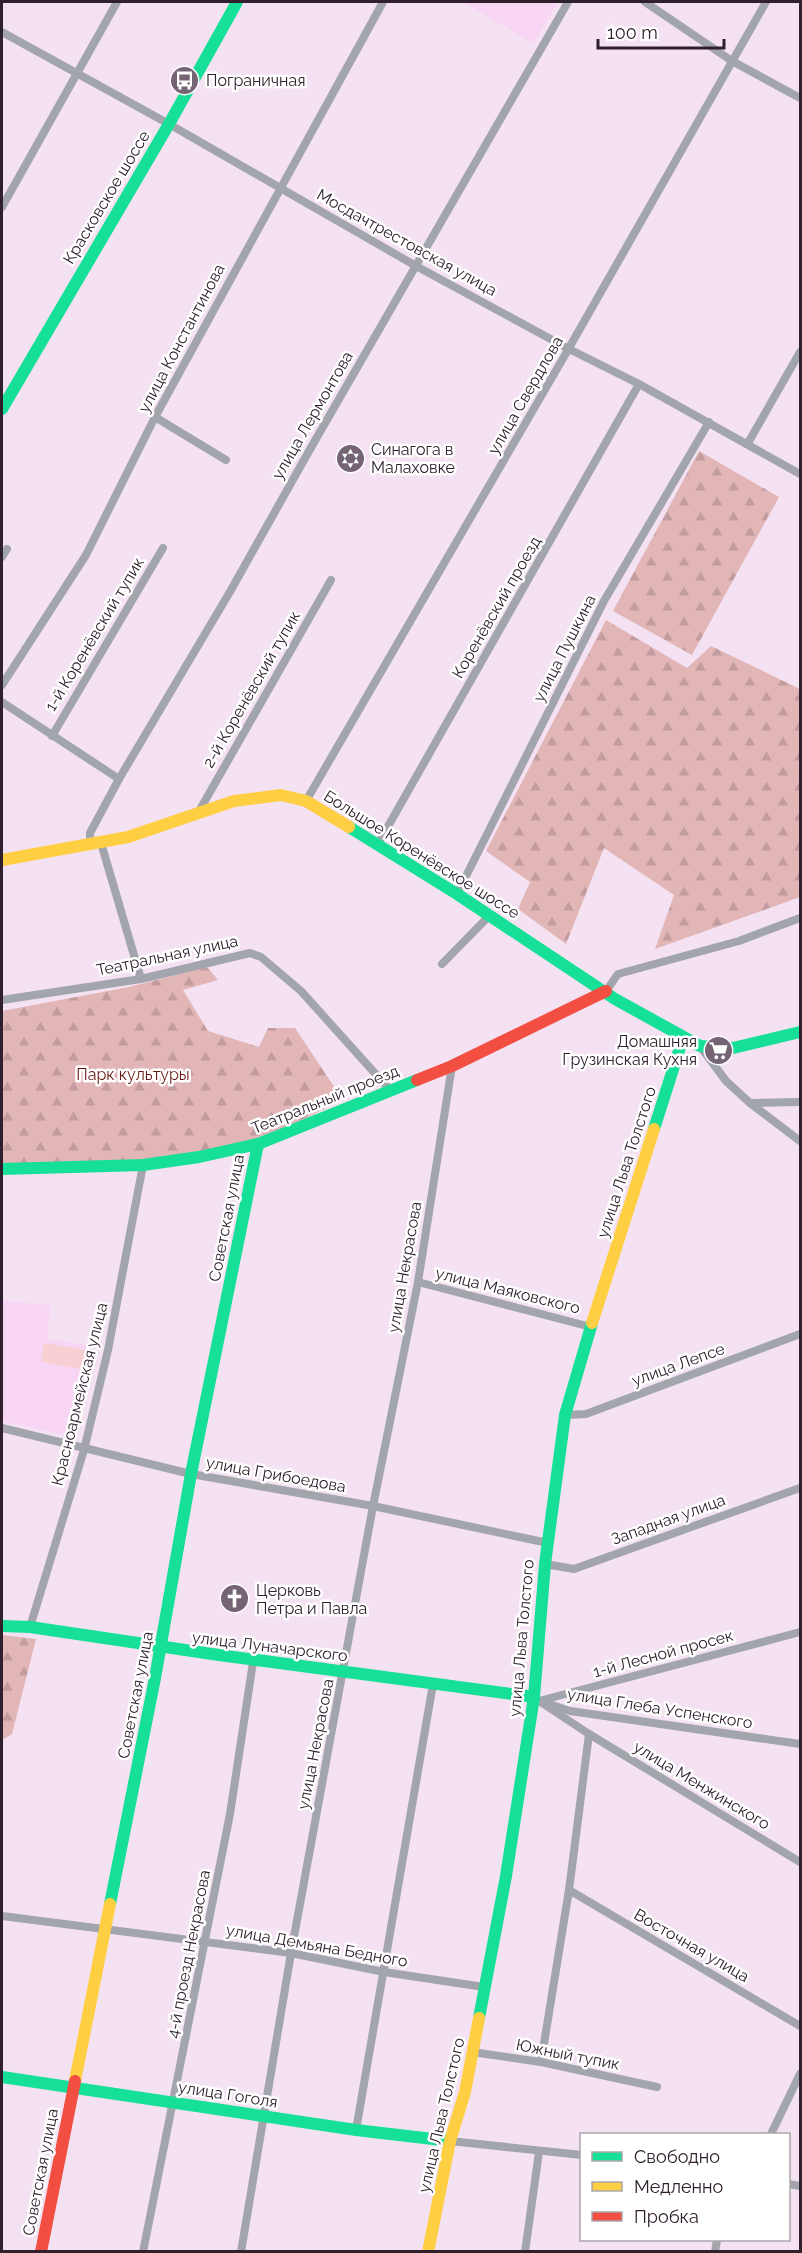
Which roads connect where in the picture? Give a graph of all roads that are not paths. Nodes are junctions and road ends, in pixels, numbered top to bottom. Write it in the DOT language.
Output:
graph roads {
  1 [pos="117,2"];
  2 [pos="237,2"];
  3 [pos="383,2"];
  4 [pos="568,2"];
  5 [pos="645,2"];
  6 [pos="766,2"];
  7 [pos="2,32"];
  8 [pos="732,61"];
  9 [pos="77,73"];
  10 [pos="801,99"];
  11 [pos="169,124"];
  12 [pos="279,188"];
  13 [pos="2,207"];
  14 [pos="416,266"];
  15 [pos="569,349"];
  16 [pos="801,352"];
  17 [pos="639,384"];
  18 [pos="2,409"];
  19 [pos="155,417"];
  20 [pos="709,422"];
  21 [pos="748,443"];
  22 [pos="226,460"];
  23 [pos="801,474"];
  24 [pos="163,548"];
  25 [pos="331,580"];
  26 [pos="2,685"];
  27 [pos="2,702"];
  28 [pos="52,736"];
  29 [pos="119,779"];
  30 [pos="306,801"];
  31 [pos="198,813"];
  32 [pos="96,844"];
  33 [pos="378,844"];
  34 [pos="2,860"];
  35 [pos="457,894"];
  36 [pos="489,916"];
  37 [pos="801,918"];
  38 [pos="441,964"];
  39 [pos="141,979"];
  40 [pos="606,991"];
  41 [pos="2,1000"];
  42 [pos="801,1032"];
  43 [pos="683,1038"];
  44 [pos="700,1046"];
  45 [pos="452,1066"];
  46 [pos="390,1090"];
  47 [pos="801,1102"];
  48 [pos="750,1103"];
  49 [pos="801,1141"];
  50 [pos="258,1144"];
  51 [pos="143,1165"];
  52 [pos="2,1169"];
  53 [pos="417,1282"];
  54 [pos="591,1327"];
  55 [pos="801,1334"];
  56 [pos="565,1415"];
  57 [pos="2,1428"];
  58 [pos="84,1450"];
  59 [pos="191,1474"];
  60 [pos="801,1488"];
  61 [pos="374,1506"];
  62 [pos="548,1543"];
  63 [pos="545,1564"];
  64 [pos="2,1626"];
  65 [pos="30,1627"];
  66 [pos="801,1632"];
  67 [pos="161,1648"];
  68 [pos="253,1662"];
  69 [pos="344,1671"];
  70 [pos="433,1684"];
  71 [pos="537,1699"];
  72 [pos="589,1734"];
  73 [pos="801,1743"];
  74 [pos="801,1862"];
  75 [pos="569,1890"];
  76 [pos="2,1916"];
  77 [pos="106,1931"];
  78 [pos="206,1941"];
  79 [pos="291,1953"];
  80 [pos="384,1972"];
  81 [pos="484,1987"];
  82 [pos="801,2026"];
  83 [pos="472,2052"];
  84 [pos="541,2062"];
  85 [pos="801,2074"];
  86 [pos="2,2077"];
  87 [pos="74,2086"];
  88 [pos="657,2088"];
  89 [pos="173,2101"];
  90 [pos="264,2117"];
  91 [pos="356,2130"];
  92 [pos="772,2133"];
  93 [pos="450,2141"];
  94 [pos="539,2152"];
  95 [pos="580,2156"];
  96 [pos="41,2252"];
  97 [pos="144,2252"];
  98 [pos="242,2252"];
  99 [pos="428,2252"];
  100 [pos="525,2252"];
  1 -- 9 [label="street"];
  2 -- 11 [label="street, Красковское шоссе"];
  3 -- 12 [label="street, улица Константинова"];
  4 -- 14 [label="street, улица Лермонтова"];
  5 -- 8 [label="street"];
  6 -- 8 [label="street, улица Свердлова"];
  7 -- 9 [label="street, Мосдачтрестовская улица"];
  8 -- 10 [label="street"];
  8 -- 15 [label="street, улица Свердлова"];
  9 -- 11 [label="street, Мосдачтрестовская улица"];
  9 -- 13 [label="street"];
  11 -- 12 [label="street, Мосдачтрестовская улица"];
  11 -- 18 [label="street, Красковское шоссе"];
  12 -- 14 [label="street, Мосдачтрестовская улица"];
  12 -- 19 [label="street, улица Константинова"];
  14 -- 15 [label="street, Мосдачтрестовская улица"];
  14 -- 29 [label="street, улица Лермонтова"];
  15 -- 17 [label="street, Мосдачтрестовская улица"];
  15 -- 30 [label="street, улица Свердлова"];
  16 -- 21 [label="street"];
  17 -- 20 [label="street, Мосдачтрестовская улица"];
  17 -- 33 [label="street, Коренёвский проезд"];
  19 -- 22 [label="street"];
  19 -- 26 [label="street, улица Константинова"];
  20 -- 21 [label="street, Мосдачтрестовская улица"];
  20 -- 35 [label="street, улица Пушкина"];
  21 -- 23 [label="street, Мосдачтрестовская улица"];
  24 -- 28 [label="street, 1-й Коренёвский тупик"];
  25 -- 31 [label="street, 2-й Коренёвский тупик"];
  27 -- 28 [label="street"];
  28 -- 29 [label="street"];
  29 -- 32 [label="street, улица Лермонтова"];
  30 -- 31 [label="street, Большое Коренёвское шоссе"];
  30 -- 33 [label="street, Большое Коренёвское шоссе"];
  31 -- 32 [label="street, Большое Коренёвское шоссе"];
  32 -- 34 [label="street, Большое Коренёвское шоссе"];
  32 -- 39 [label="street"];
  33 -- 35 [label="street, Большое Коренёвское шоссе"];
  35 -- 36 [label="street, Большое Коренёвское шоссе"];
  36 -- 38 [label="street"];
  36 -- 40 [label="street, Большое Коренёвское шоссе"];
  37 -- 40 [label="street"];
  39 -- 41 [label="street, Театральная улица"];
  39 -- 46 [label="street, Театральная улица"];
  40 -- 43 [label="street, Большое Коренёвское шоссе"];
  40 -- 45 [label="street, Театральный проезд"];
  42 -- 44 [label="street, Большое Коренёвское шоссе"];
  43 -- 44 [label="street, Большое Коренёвское шоссе"];
  43 -- 54 [label="street, улица Льва Толстого"];
  44 -- 48 [label="street"];
  45 -- 46 [label="street, Театральный проезд"];
  45 -- 53 [label="street, улица Некрасова"];
  46 -- 50 [label="street, Театральный проезд"];
  47 -- 48 [label="street"];
  48 -- 49 [label="street"];
  50 -- 51 [label="street, Театральный проезд"];
  50 -- 59 [label="street, Советская улица"];
  51 -- 52 [label="street, Театральный проезд"];
  51 -- 58 [label="street, Красноармейская улица"];
  53 -- 54 [label="street, улица Маяковского"];
  53 -- 61 [label="street, улица Некрасова"];
  54 -- 56 [label="street, улица Льва Толстого"];
  55 -- 56 [label="street, улица Лепсе"];
  56 -- 62 [label="street, улица Льва Толстого"];
  57 -- 58 [label="street, улица Грибоедова"];
  58 -- 59 [label="street, улица Грибоедова"];
  58 -- 65 [label="street, Красноармейская улица"];
  59 -- 61 [label="street, улица Грибоедова"];
  59 -- 67 [label="street, Советская улица"];
  60 -- 63 [label="street, Западная улица"];
  61 -- 62 [label="street, улица Грибоедова"];
  61 -- 69 [label="street, улица Некрасова"];
  62 -- 63 [label="street, улица Льва Толстого"];
  63 -- 71 [label="street, улица Льва Толстого"];
  64 -- 65 [label="street, улица Луначарского"];
  65 -- 67 [label="street, улица Луначарского"];
  66 -- 71 [label="street, 1-й Лесной просек"];
  67 -- 68 [label="street, улица Луначарского"];
  67 -- 77 [label="street, Советская улица"];
  68 -- 69 [label="street, улица Луначарского"];
  68 -- 78 [label="street, 4-й проезд Некрасова"];
  69 -- 70 [label="street, улица Луначарского"];
  69 -- 79 [label="street, улица Некрасова"];
  70 -- 71 [label="street, улица Луначарского"];
  70 -- 80 [label="street"];
  71 -- 72 [label="street, улица Глеба Успенского"];
  71 -- 73 [label="street, улица Глеба Успенского"];
  71 -- 81 [label="street, улица Льва Толстого"];
  72 -- 74 [label="street, улица Менжинского"];
  72 -- 75 [label="street"];
  75 -- 82 [label="street, Восточная улица"];
  75 -- 84 [label="street"];
  76 -- 77 [label="street, улица Демьяна Бедного"];
  77 -- 78 [label="street, улица Демьяна Бедного"];
  77 -- 87 [label="street, Советская улица"];
  78 -- 79 [label="street, улица Демьяна Бедного"];
  78 -- 89 [label="street, 4-й проезд Некрасова"];
  79 -- 80 [label="street, улица Демьяна Бедного"];
  79 -- 90 [label="street, улица Некрасова"];
  80 -- 81 [label="street, улица Демьяна Бедного"];
  80 -- 91 [label="street"];
  81 -- 83 [label="street, улица Льва Толстого"];
  83 -- 84 [label="street, Южный тупик"];
  83 -- 93 [label="street, улица Льва Толстого"];
  84 -- 88 [label="street, Южный тупик"];
  85 -- 92 [label="street"];
  86 -- 87 [label="street, улица Гоголя"];
  87 -- 89 [label="street, улица Гоголя"];
  87 -- 96 [label="street, Советская улица"];
  89 -- 90 [label="street, улица Гоголя"];
  89 -- 97 [label="street, 4-й проезд Некрасова"];
  90 -- 91 [label="street, улица Гоголя"];
  90 -- 98 [label="street, улица Некрасова"];
  91 -- 93 [label="street, улица Гоголя"];
  93 -- 94 [label="street"];
  93 -- 99 [label="street, улица Льва Толстого"];
  94 -- 95 [label="street"];
  94 -- 100 [label="street"];
}
